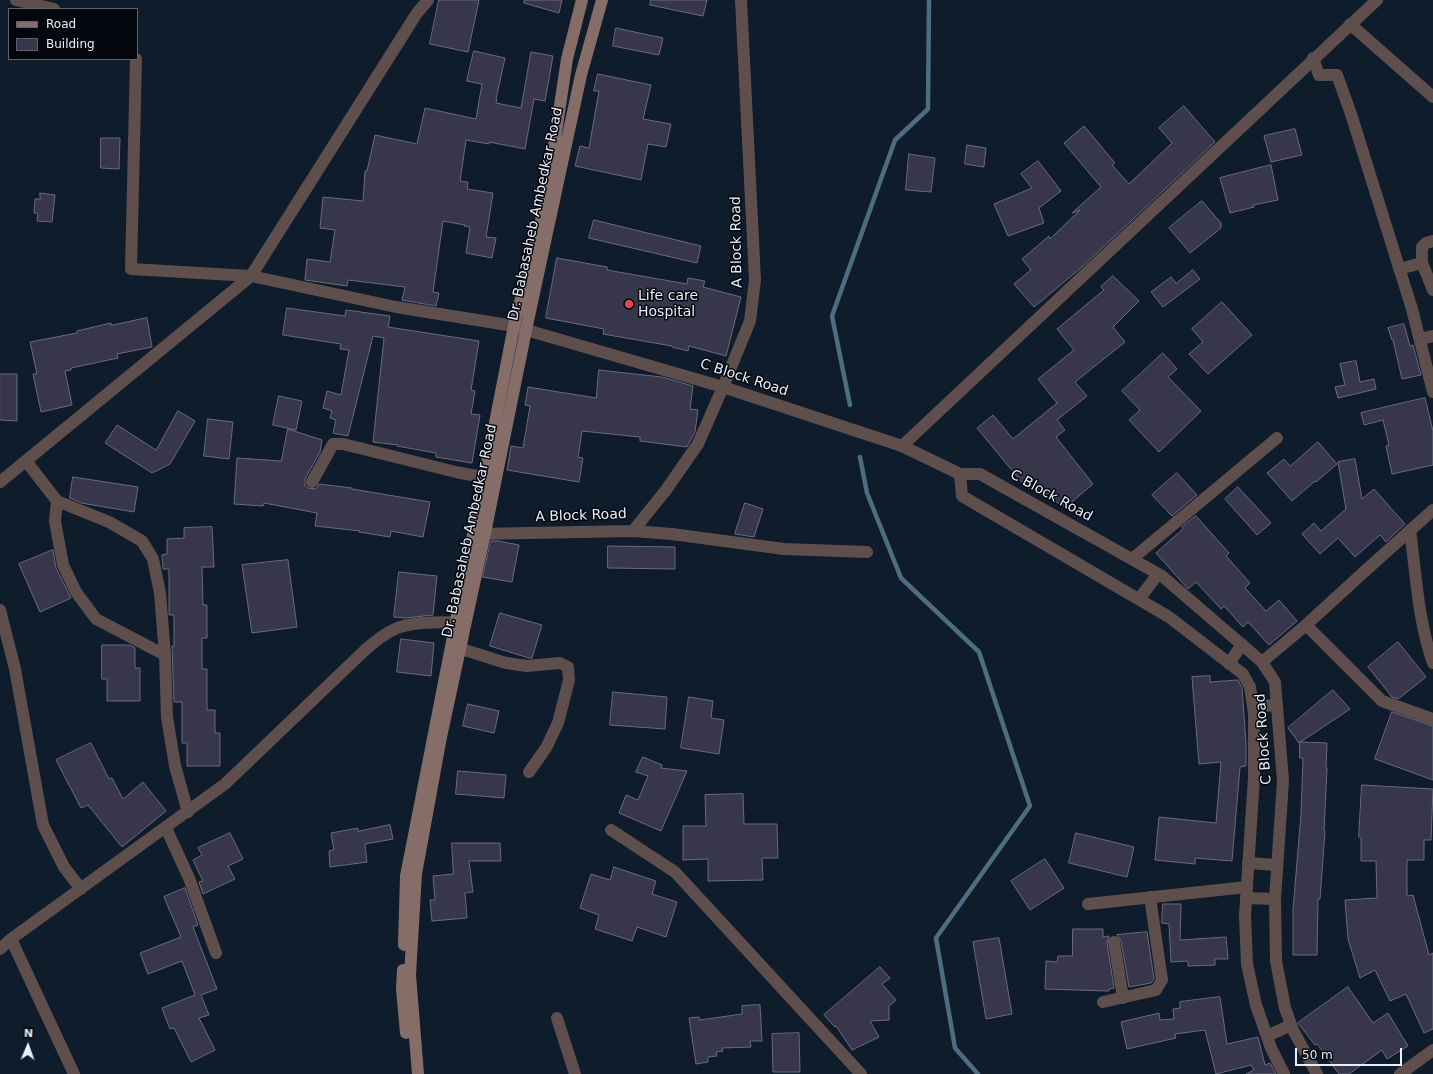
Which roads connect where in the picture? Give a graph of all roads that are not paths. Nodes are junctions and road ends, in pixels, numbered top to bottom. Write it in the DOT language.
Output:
graph roads {
  1 [pos="16,0"];
  2 [pos="428,0"];
  3 [pos="582,0"];
  4 [pos="602,0"];
  5 [pos="741,0"];
  6 [pos="1377,0"];
  7 [pos="50,8"];
  8 [pos="1350,24"];
  9 [pos="1314,58"];
  10 [pos="136,60"];
  11 [pos="1433,97"];
  12 [pos="1433,241"];
  13 [pos="1422,262"];
  14 [pos="1399,269"];
  15 [pos="251,276"];
  16 [pos="1433,290"];
  17 [pos="514,326"];
  18 [pos="526,330"];
  19 [pos="1433,336"];
  20 [pos="1420,339"];
  21 [pos="723,387"];
  22 [pos="1433,392"];
  23 [pos="1277,438"];
  24 [pos="902,446"];
  25 [pos="26,461"];
  26 [pos="960,474"];
  27 [pos="484,477"];
  28 [pos="0,482"];
  29 [pos="312,482"];
  30 [pos="57,501"];
  31 [pos="1433,510"];
  32 [pos="1410,530"];
  33 [pos="633,531"];
  34 [pos="473,534"];
  35 [pos="485,534"];
  36 [pos="867,552"];
  37 [pos="1132,559"];
  38 [pos="1158,574"];
  39 [pos="1139,599"];
  40 [pos="0,610"];
  41 [pos="455,622"];
  42 [pos="1306,625"];
  43 [pos="1242,644"];
  44 [pos="456,647"];
  45 [pos="165,655"];
  46 [pos="1262,662"];
  47 [pos="1433,663"];
  48 [pos="1229,664"];
  49 [pos="1252,705"];
  50 [pos="1277,706"];
  51 [pos="1433,719"];
  52 [pos="529,772"];
  53 [pos="188,812"];
  54 [pos="166,828"];
  55 [pos="611,830"];
  56 [pos="1248,863"];
  57 [pos="1277,865"];
  58 [pos="81,889"];
  59 [pos="1247,893"];
  60 [pos="1150,897"];
  61 [pos="1275,899"];
  62 [pos="1088,904"];
  63 [pos="11,939"];
  64 [pos="1114,942"];
  65 [pos="0,949"];
  66 [pos="216,953"];
  67 [pos="1123,998"];
  68 [pos="1103,1002"];
  69 [pos="557,1018"];
  70 [pos="1291,1025"];
  71 [pos="410,1030"];
  72 [pos="1266,1036"];
  73 [pos="1433,1050"];
  74 [pos="74,1074"];
  75 [pos="410,1074"];
  76 [pos="418,1074"];
  77 [pos="575,1074"];
  78 [pos="861,1074"];
  79 [pos="1284,1074"];
  80 [pos="1317,1074"];
  81 [pos="1400,1074"];
  1 -- 7 [label="street"];
  2 -- 15 [label="street"];
  3 -- 17 [label="main road, Dr. Babasaheb Ambedkar Road"];
  4 -- 18 [label="main road, Dr. Babasaheb Ambedkar Road"];
  5 -- 21 [label="street, A Block Road"];
  6 -- 8 [label="street"];
  8 -- 9 [label="street"];
  8 -- 11 [label="street"];
  9 -- 14 [label="street"];
  9 -- 24 [label="street"];
  10 -- 15 [label="street, C Block Road"];
  12 -- 13 [label="street"];
  13 -- 14 [label="street"];
  13 -- 16 [label="street"];
  14 -- 20 [label="street"];
  15 -- 17 [label="street, C Block Road"];
  15 -- 25 [label="street"];
  17 -- 18 [label="street, C Block Road"];
  17 -- 27 [label="main road, Dr. Babasaheb Ambedkar Road"];
  18 -- 21 [label="street, C Block Road"];
  18 -- 35 [label="main road, Dr. Babasaheb Ambedkar Road"];
  19 -- 20 [label="street"];
  20 -- 22 [label="street"];
  21 -- 24 [label="street, C Block Road"];
  21 -- 33 [label="street, A Block Road"];
  23 -- 37 [label="street"];
  24 -- 26 [label="street, C Block Road"];
  25 -- 28 [label="street"];
  25 -- 30 [label="street"];
  26 -- 37 [label="street, C Block Road"];
  26 -- 39 [label="street, C Block Road"];
  27 -- 29 [label="street"];
  27 -- 34 [label="main road, Dr. Babasaheb Ambedkar Road"];
  30 -- 45 [label="street"];
  30 -- 45 [label="street"];
  31 -- 32 [label="street"];
  32 -- 42 [label="street"];
  32 -- 47 [label="street"];
  33 -- 35 [label="street, A Block Road"];
  33 -- 36 [label="street"];
  34 -- 35 [label="street, A Block Road"];
  34 -- 41 [label="main road, Dr. Babasaheb Ambedkar Road"];
  35 -- 44 [label="main road, Dr. Babasaheb Ambedkar Road"];
  37 -- 38 [label="street, C Block Road"];
  38 -- 39 [label="street"];
  38 -- 43 [label="street, C Block Road"];
  39 -- 48 [label="street, C Block Road"];
  40 -- 58 [label="street"];
  41 -- 44 [label="main road, Dr. Babasaheb Ambedkar Road"];
  41 -- 53 [label="street"];
  42 -- 46 [label="street"];
  42 -- 51 [label="street"];
  43 -- 46 [label="street, C Block Road"];
  43 -- 48 [label="street"];
  44 -- 52 [label="street"];
  44 -- 71 [label="main road, Dr. Babasaheb Ambedkar Road"];
  45 -- 53 [label="street"];
  46 -- 50 [label="street, C Block Road"];
  48 -- 49 [label="street, C Block Road"];
  49 -- 50 [label="street"];
  49 -- 56 [label="street, C Block Road"];
  50 -- 57 [label="street, C Block Road"];
  53 -- 54 [label="street"];
  54 -- 58 [label="street"];
  54 -- 66 [label="street"];
  55 -- 78 [label="street"];
  56 -- 57 [label="street"];
  56 -- 59 [label="street, C Block Road"];
  57 -- 61 [label="street, C Block Road"];
  58 -- 63 [label="street"];
  59 -- 60 [label="street"];
  59 -- 61 [label="street"];
  59 -- 72 [label="street, C Block Road"];
  60 -- 62 [label="street"];
  60 -- 67 [label="street"];
  61 -- 70 [label="street, C Block Road"];
  63 -- 65 [label="street"];
  63 -- 74 [label="street"];
  64 -- 67 [label="street"];
  67 -- 68 [label="street"];
  69 -- 77 [label="street"];
  70 -- 72 [label="street"];
  70 -- 80 [label="street, C Block Road"];
  71 -- 75 [label="main road, Dr. Babasaheb Ambedkar Road"];
  71 -- 76 [label="main road, Dr. Babasaheb Ambedkar Road"];
  72 -- 79 [label="street, C Block Road"];
  73 -- 81 [label="street"];
}
